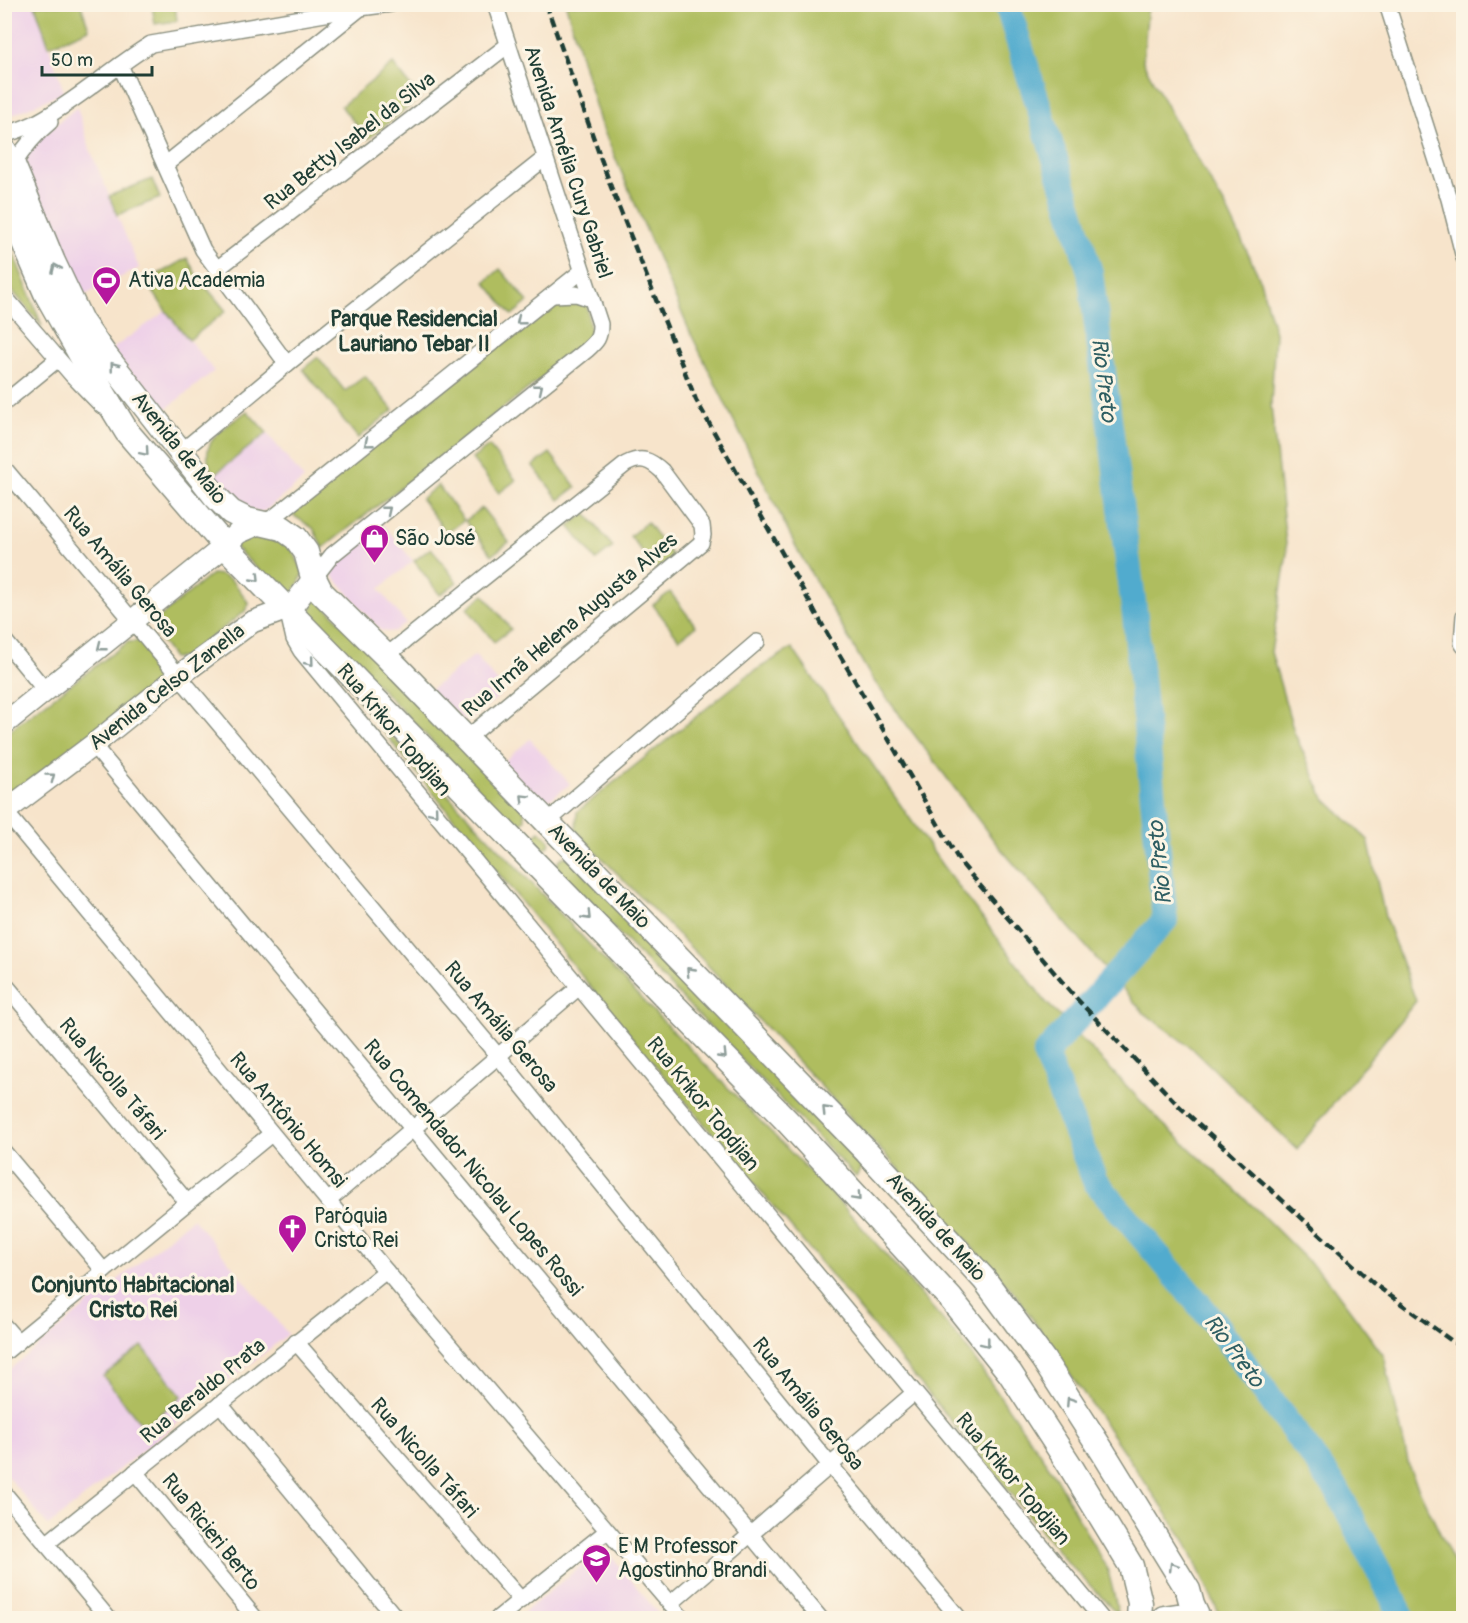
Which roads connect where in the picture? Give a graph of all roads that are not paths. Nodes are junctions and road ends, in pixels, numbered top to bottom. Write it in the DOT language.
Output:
graph roads {
  1 [pos="391,4"];
  2 [pos="495,4"];
  3 [pos="1388,4"];
  4 [pos="360,8"];
  5 [pos="508,45"];
  6 [pos="120,65"];
  7 [pos="72,101"];
  8 [pos="4,135"];
  9 [pos="9,158"];
  10 [pos="545,158"];
  11 [pos="165,165"];
  12 [pos="4,202"];
  13 [pos="1464,258"];
  14 [pos="217,269"];
  15 [pos="582,271"];
  16 [pos="553,295"];
  17 [pos="4,296"];
  18 [pos="591,299"];
  19 [pos="600,333"];
  20 [pos="58,359"];
  21 [pos="287,364"];
  22 [pos="4,403"];
  23 [pos="127,432"];
  24 [pos="182,451"];
  25 [pos="4,468"];
  26 [pos="261,523"];
  27 [pos="225,546"];
  28 [pos="314,578"];
  29 [pos="287,609"];
  30 [pos="1464,616"];
  31 [pos="133,621"];
  32 [pos="4,640"];
  33 [pos="757,642"];
  34 [pos="1463,644"];
  35 [pos="386,657"];
  36 [pos="180,675"];
  37 [pos="45,690"];
  38 [pos="4,724"];
  39 [pos="466,739"];
  40 [pos="93,745"];
  41 [pos="5,811"];
  42 [pos="548,822"];
  43 [pos="500,827"];
  44 [pos="564,841"];
  45 [pos="546,874"];
  46 [pos="4,982"];
  47 [pos="579,987"];
  48 [pos="498,1056"];
  49 [pos="413,1129"];
  50 [pos="271,1134"];
  51 [pos="4,1152"];
  52 [pos="328,1201"];
  53 [pos="187,1202"];
  54 [pos="104,1271"];
  55 [pos="386,1271"];
  56 [pos="4,1326"];
  57 [pos="18,1342"];
  58 [pos="296,1342"];
  59 [pos="4,1353"];
  60 [pos="914,1393"];
  61 [pos="220,1404"];
  62 [pos="830,1465"];
  63 [pos="135,1472"];
  64 [pos="4,1493"];
  65 [pos="607,1531"];
  66 [pos="751,1534"];
  67 [pos="46,1544"];
  68 [pos="521,1600"];
  69 [pos="670,1604"];
  70 [pos="108,1618"];
  71 [pos="255,1618"];
  72 [pos="396,1618"];
  73 [pos="498,1618"];
  74 [pos="682,1618"];
  75 [pos="820,1618"];
  76 [pos="959,1618"];
  77 [pos="1101,1618"];
  78 [pos="1139,1618"];
  79 [pos="1164,1618"];
  80 [pos="1191,1618"];
  81 [pos="1198,1618"];
  1 -- 4 [label="street"];
  2 -- 5 [label="street, Avenida Amélia Cury Gabriel"];
  3 -- 13 [label="street"];
  4 -- 6 [label="street"];
  4 -- 11 [label="street"];
  5 -- 10 [label="street, Avenida Amélia Cury Gabriel"];
  5 -- 14 [label="street, Rua Betty Isabel da Silva"];
  6 -- 7 [label="street"];
  6 -- 11 [label="street"];
  7 -- 8 [label="street"];
  7 -- 9 [label="street"];
  24 -- 9 [label="main road, Avenida de Maio, one-way"];
  10 -- 15 [label="street, Avenida Amélia Cury Gabriel"];
  10 -- 21 [label="street"];
  11 -- 14 [label="street"];
  12 -- 23 [label="main road, Avenida de Maio"];
  14 -- 21 [label="street"];
  15 -- 16 [label="street"];
  15 -- 18 [label="street, Avenida Amélia Cury Gabriel"];
  16 -- 18 [label="street"];
  16 -- 26 [label="street, one-way"];
  17 -- 20 [label="street"];
  18 -- 19 [label="street, Avenida Amélia Cury Gabriel"];
  28 -- 19 [label="street, Avenida Celso Zanella, one-way"];
  20 -- 22 [label="street"];
  20 -- 23 [label="street"];
  21 -- 24 [label="street"];
  23 -- 27 [label="main road, Avenida de Maio, one-way"];
  24 -- 26 [label="main road, Avenida de Maio"];
  25 -- 31 [label="street, Rua Amália Gerosa"];
  26 -- 27 [label="street"];
  26 -- 28 [label="main road, Avenida de Maio"];
  27 -- 29 [label="main road, Avenida de Maio, one-way"];
  27 -- 31 [label="street"];
  28 -- 29 [label="street, Avenida Celso Zanella"];
  28 -- 35 [label="main road, Avenida de Maio"];
  29 -- 36 [label="street, Avenida Celso Zanella"];
  29 -- 43 [label="main road, Avenida de Maio"];
  29 -- 47 [label="street, Rua Krikor Topdjian, one-way"];
  30 -- 34 [label="street"];
  31 -- 36 [label="street, Rua Amália Gerosa"];
  31 -- 37 [label="street, one-way"];
  32 -- 37 [label="street"];
  33 -- 42 [label="street"];
  35 -- 39 [label="main road, Avenida de Maio"];
  35 -- 39 [label="street, Rua Irmã Helena Augusta Alves"];
  36 -- 40 [label="street, Avenida Celso Zanella"];
  36 -- 48 [label="street, Rua Amália Gerosa"];
  37 -- 38 [label="street"];
  42 -- 39 [label="main road, Avenida de Maio, one-way"];
  41 -- 40 [label="street, Avenida Celso Zanella, one-way"];
  40 -- 49 [label="street, Rua Comendador Nicolau Lopes Rossi"];
  41 -- 50 [label="street, Rua Antônio Homsi"];
  42 -- 43 [label="main road"];
  42 -- 44 [label="main road, Avenida de Maio"];
  43 -- 45 [label="main road, Avenida de Maio"];
  44 -- 45 [label="main road"];
  81 -- 44 [label="main road, Avenida de Maio, one-way"];
  45 -- 78 [label="main road, Avenida de Maio, one-way"];
  46 -- 53 [label="street, Rua Nicolla Táfari"];
  47 -- 48 [label="street"];
  47 -- 60 [label="street, Rua Krikor Topdjian"];
  48 -- 49 [label="street"];
  48 -- 62 [label="street, Rua Amália Gerosa"];
  49 -- 52 [label="street"];
  49 -- 66 [label="street, Rua Comendador Nicolau Lopes Rossi"];
  50 -- 52 [label="street, Rua Antônio Homsi"];
  50 -- 53 [label="street"];
  51 -- 54 [label="street"];
  52 -- 55 [label="street, Rua Antônio Homsi"];
  53 -- 54 [label="street"];
  54 -- 57 [label="street"];
  55 -- 58 [label="street, Rua Beraldo Prata"];
  55 -- 65 [label="street, Rua Antônio Homsi"];
  56 -- 57 [label="street"];
  57 -- 59 [label="street"];
  58 -- 61 [label="street, Rua Beraldo Prata"];
  58 -- 68 [label="street, Rua Nicolla Táfari"];
  60 -- 62 [label="street"];
  60 -- 77 [label="street, Rua Krikor Topdjian"];
  61 -- 63 [label="street, Rua Beraldo Prata"];
  61 -- 72 [label="street"];
  62 -- 66 [label="street"];
  62 -- 76 [label="street, Rua Amália Gerosa"];
  63 -- 67 [label="street, Rua Beraldo Prata"];
  63 -- 71 [label="street, Rua Ricieri Berto"];
  64 -- 67 [label="street"];
  65 -- 68 [label="street"];
  65 -- 69 [label="street, Rua Antônio Homsi"];
  66 -- 69 [label="street"];
  66 -- 75 [label="street, Rua Comendador Nicolau Lopes Rossi"];
  67 -- 70 [label="street"];
  68 -- 73 [label="street"];
  69 -- 74 [label="street, Rua Antônio Homsi"];
  79 -- 80 [label="main road"];
}
